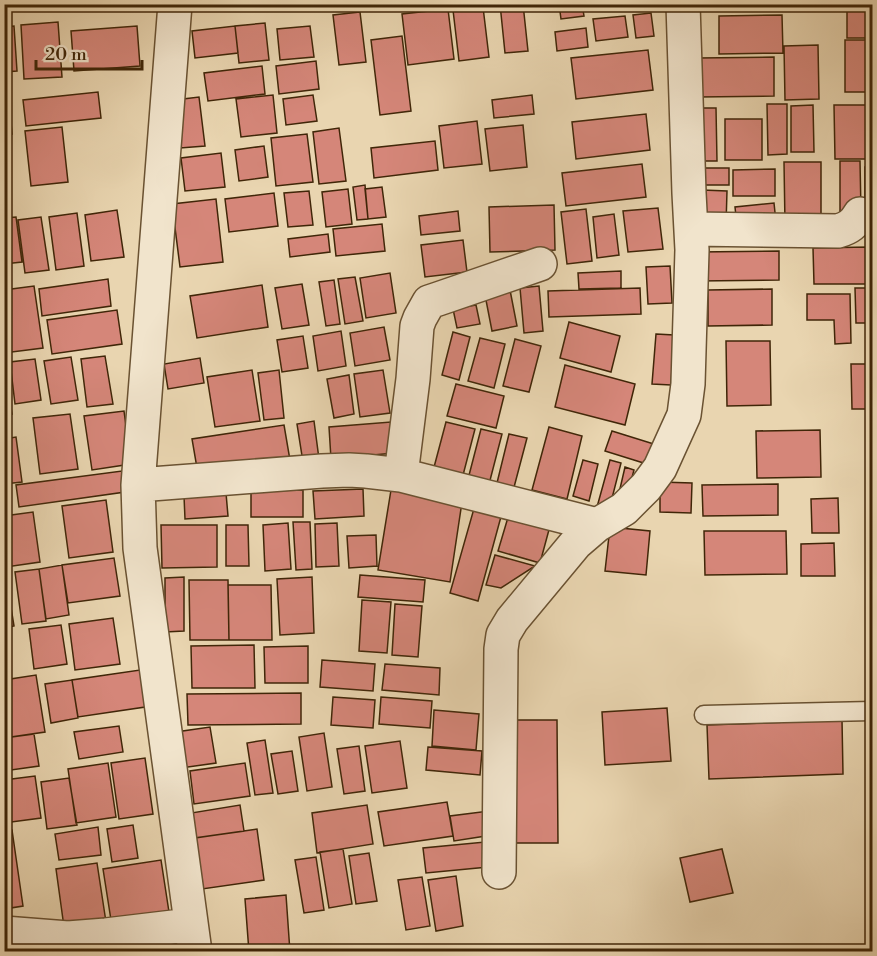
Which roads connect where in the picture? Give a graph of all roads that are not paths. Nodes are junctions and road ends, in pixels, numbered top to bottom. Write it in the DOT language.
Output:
graph roads {
  1 [pos="175,4"];
  2 [pos="683,4"];
  3 [pos="860,214"];
  4 [pos="691,229"];
  5 [pos="540,264"];
  6 [pos="401,475"];
  7 [pos="138,485"];
  8 [pos="597,525"];
  9 [pos="873,711"];
  10 [pos="704,715"];
  11 [pos="499,872"];
  12 [pos="4,933"];
  13 [pos="192,938"];
  1 -- 7 [label="street"];
  2 -- 4 [label="street"];
  3 -- 4 [label="street"];
  4 -- 8 [label="street"];
  5 -- 6 [label="street"];
  6 -- 7 [label="street"];
  6 -- 8 [label="street"];
  7 -- 13 [label="street"];
  8 -- 11 [label="street"];
  9 -- 10 [label="lane"];
  12 -- 13 [label="street"];
}
